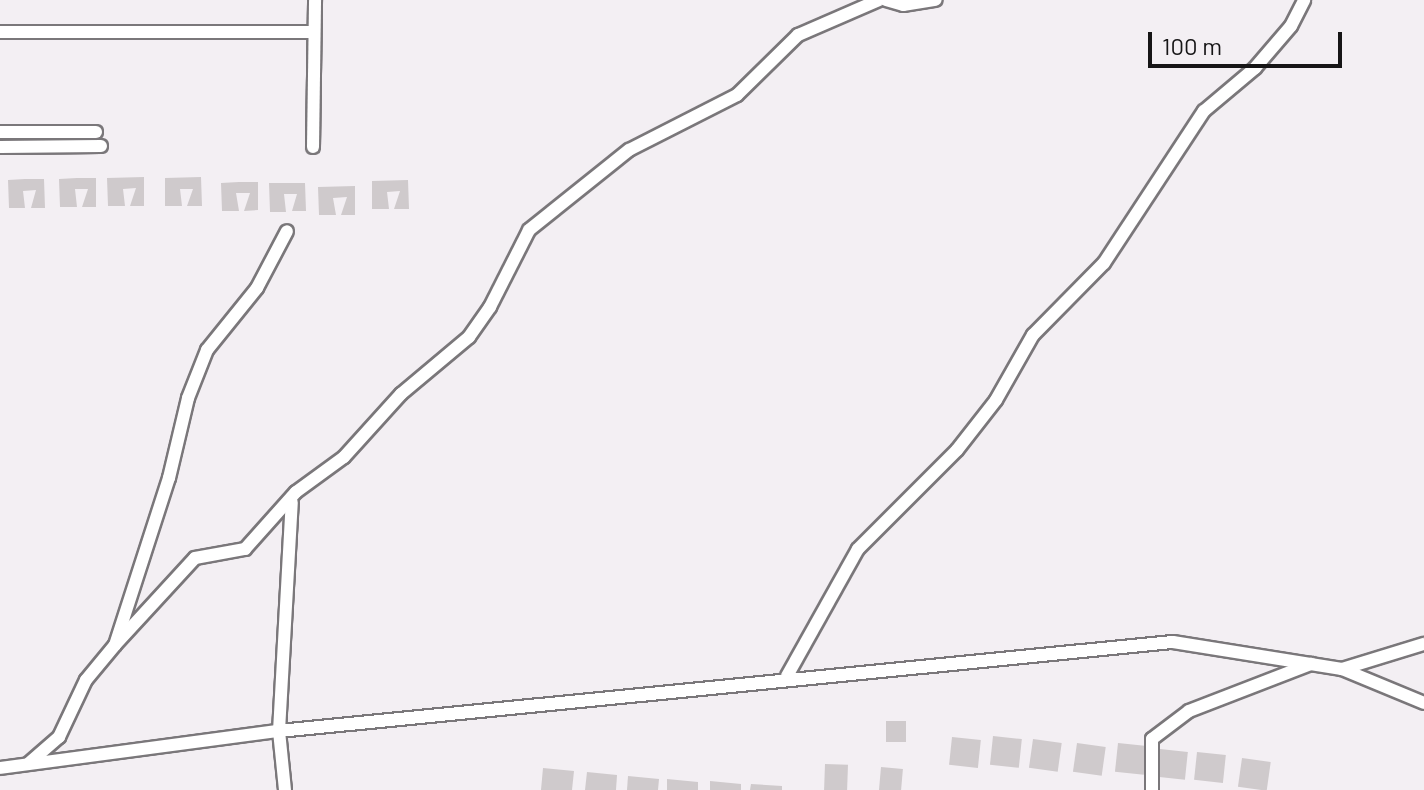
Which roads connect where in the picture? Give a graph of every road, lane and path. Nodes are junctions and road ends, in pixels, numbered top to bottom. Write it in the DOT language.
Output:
graph roads {
  1 [pos="315,0"];
  2 [pos="879,0"];
  3 [pos="886,0"];
  4 [pos="936,0"];
  5 [pos="1304,0"];
  6 [pos="0,32"];
  7 [pos="314,32"];
  8 [pos="0,132"];
  9 [pos="96,132"];
  10 [pos="101,146"];
  11 [pos="0,147"];
  12 [pos="313,147"];
  13 [pos="287,231"];
  14 [pos="292,502"];
  15 [pos="1424,644"];
  16 [pos="115,645"];
  17 [pos="1311,663"];
  18 [pos="1342,669"];
  19 [pos="787,676"];
  20 [pos="1424,703"];
  21 [pos="279,731"];
  22 [pos="27,765"];
  23 [pos="0,768"];
  24 [pos="285,790"];
  25 [pos="1152,790"];
  1 -- 7 [label="street"];
  2 -- 14 [label="street"];
  3 -- 4 [label="street"];
  5 -- 19 [label="street"];
  6 -- 7 [label="street"];
  7 -- 12 [label="street"];
  8 -- 9 [label="street"];
  10 -- 11 [label="street"];
  13 -- 16 [label="street"];
  14 -- 16 [label="street"];
  14 -- 21 [label="street"];
  15 -- 18 [label="street"];
  16 -- 22 [label="street"];
  17 -- 18 [label="street"];
  17 -- 19 [label="street"];
  17 -- 25 [label="street"];
  18 -- 20 [label="street"];
  19 -- 21 [label="street"];
  21 -- 22 [label="street"];
  21 -- 24 [label="street"];
  22 -- 23 [label="street"];
}
